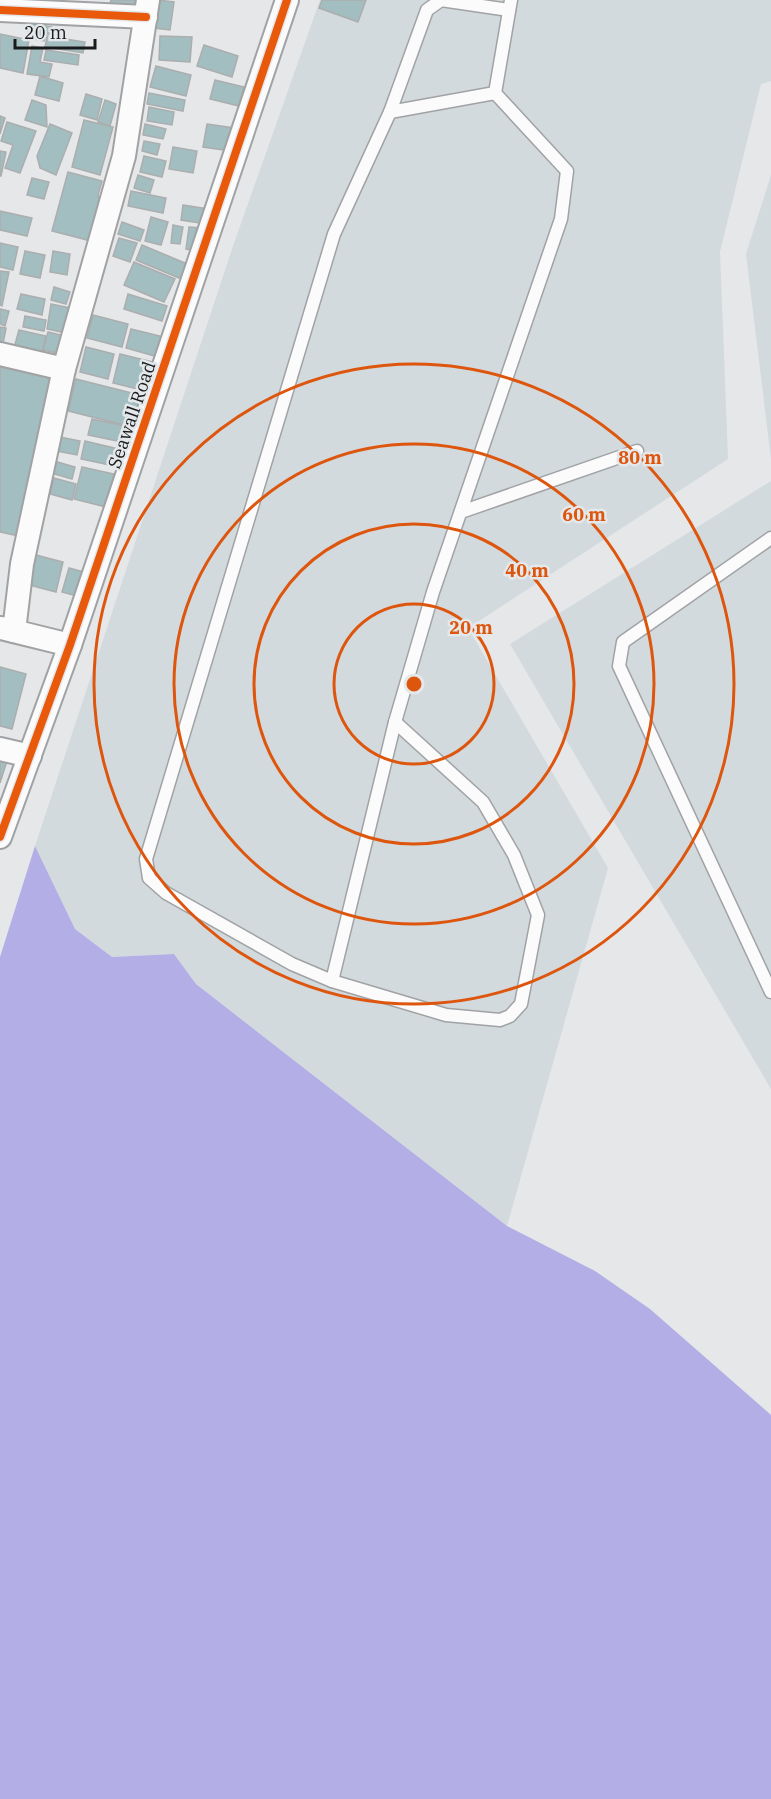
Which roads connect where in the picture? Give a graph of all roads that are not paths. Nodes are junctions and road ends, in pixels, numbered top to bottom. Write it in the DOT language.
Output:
graph roads {
  1 [pos="287,0"];
  2 [pos="510,5"];
  3 [pos="147,8"];
  4 [pos="0,10"];
  5 [pos="495,93"];
  6 [pos="390,112"];
  7 [pos="0,354"];
  8 [pos="64,369"];
  9 [pos="637,451"];
  10 [pos="461,512"];
  11 [pos="771,538"];
  12 [pos="7,629"];
  13 [pos="70,645"];
  14 [pos="395,722"];
  15 [pos="0,749"];
  16 [pos="30,756"];
  17 [pos="0,837"];
  18 [pos="333,981"];
  19 [pos="771,992"];
  1 -- 13 [label="street, Seawall Road"];
  2 -- 5 [label="lane"];
  2 -- 6 [label="lane"];
  3 -- 4 [label="street"];
  3 -- 8 [label="street"];
  5 -- 6 [label="lane"];
  5 -- 10 [label="lane"];
  6 -- 18 [label="lane"];
  7 -- 8 [label="street"];
  8 -- 12 [label="street"];
  9 -- 10 [label="lane"];
  10 -- 14 [label="lane"];
  11 -- 19 [label="lane"];
  12 -- 13 [label="street"];
  13 -- 16 [label="street, Seawall Road"];
  14 -- 18 [label="lane"];
  14 -- 18 [label="lane"];
  15 -- 16 [label="street"];
  16 -- 17 [label="street, Seawall Road"];
}
